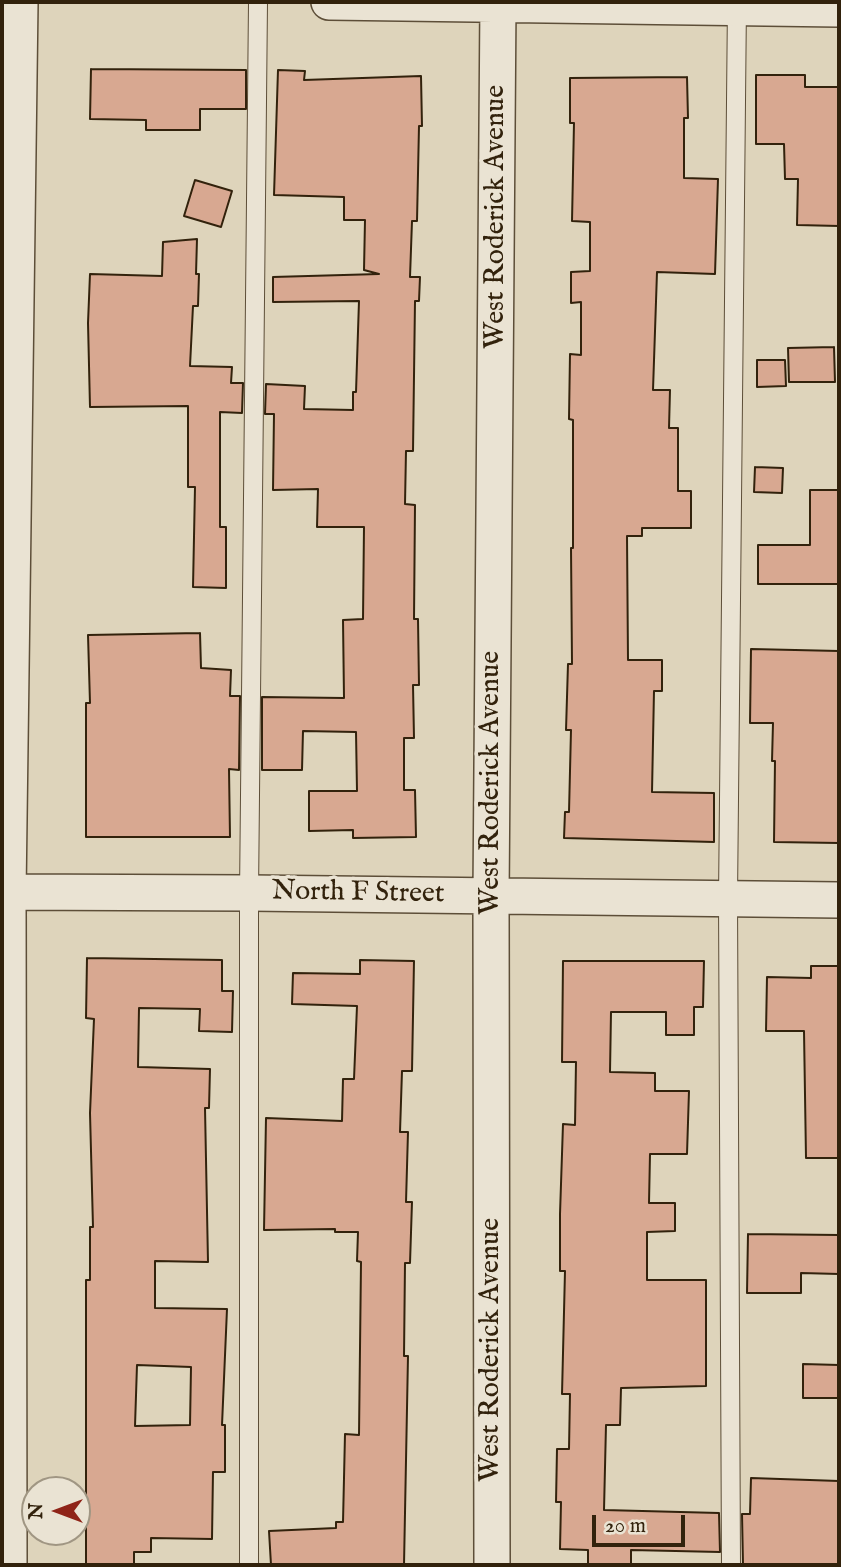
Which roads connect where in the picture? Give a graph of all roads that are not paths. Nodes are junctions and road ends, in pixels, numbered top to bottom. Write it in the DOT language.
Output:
graph roads {
  1 [pos="20,2"];
  2 [pos="258,2"];
  3 [pos="329,2"];
  4 [pos="498,4"];
  5 [pos="737,5"];
  6 [pos="839,9"];
  7 [pos="5,892"];
  8 [pos="249,892"];
  9 [pos="491,895"];
  10 [pos="728,898"];
  11 [pos="839,900"];
  12 [pos="9,1565"];
  13 [pos="249,1565"];
  14 [pos="492,1565"];
  15 [pos="732,1565"];
  1 -- 7 [label="street"];
  2 -- 8 [label="lane"];
  3 -- 4 [label="street"];
  4 -- 5 [label="street"];
  4 -- 9 [label="street, West Roderick Avenue"];
  5 -- 6 [label="street"];
  5 -- 10 [label="lane"];
  7 -- 8 [label="street, North F Street"];
  7 -- 12 [label="street"];
  8 -- 9 [label="street, North F Street"];
  8 -- 13 [label="lane"];
  9 -- 10 [label="street, North F Street"];
  9 -- 14 [label="street, West Roderick Avenue"];
  10 -- 11 [label="street, North F Street"];
  10 -- 15 [label="lane"];
}
